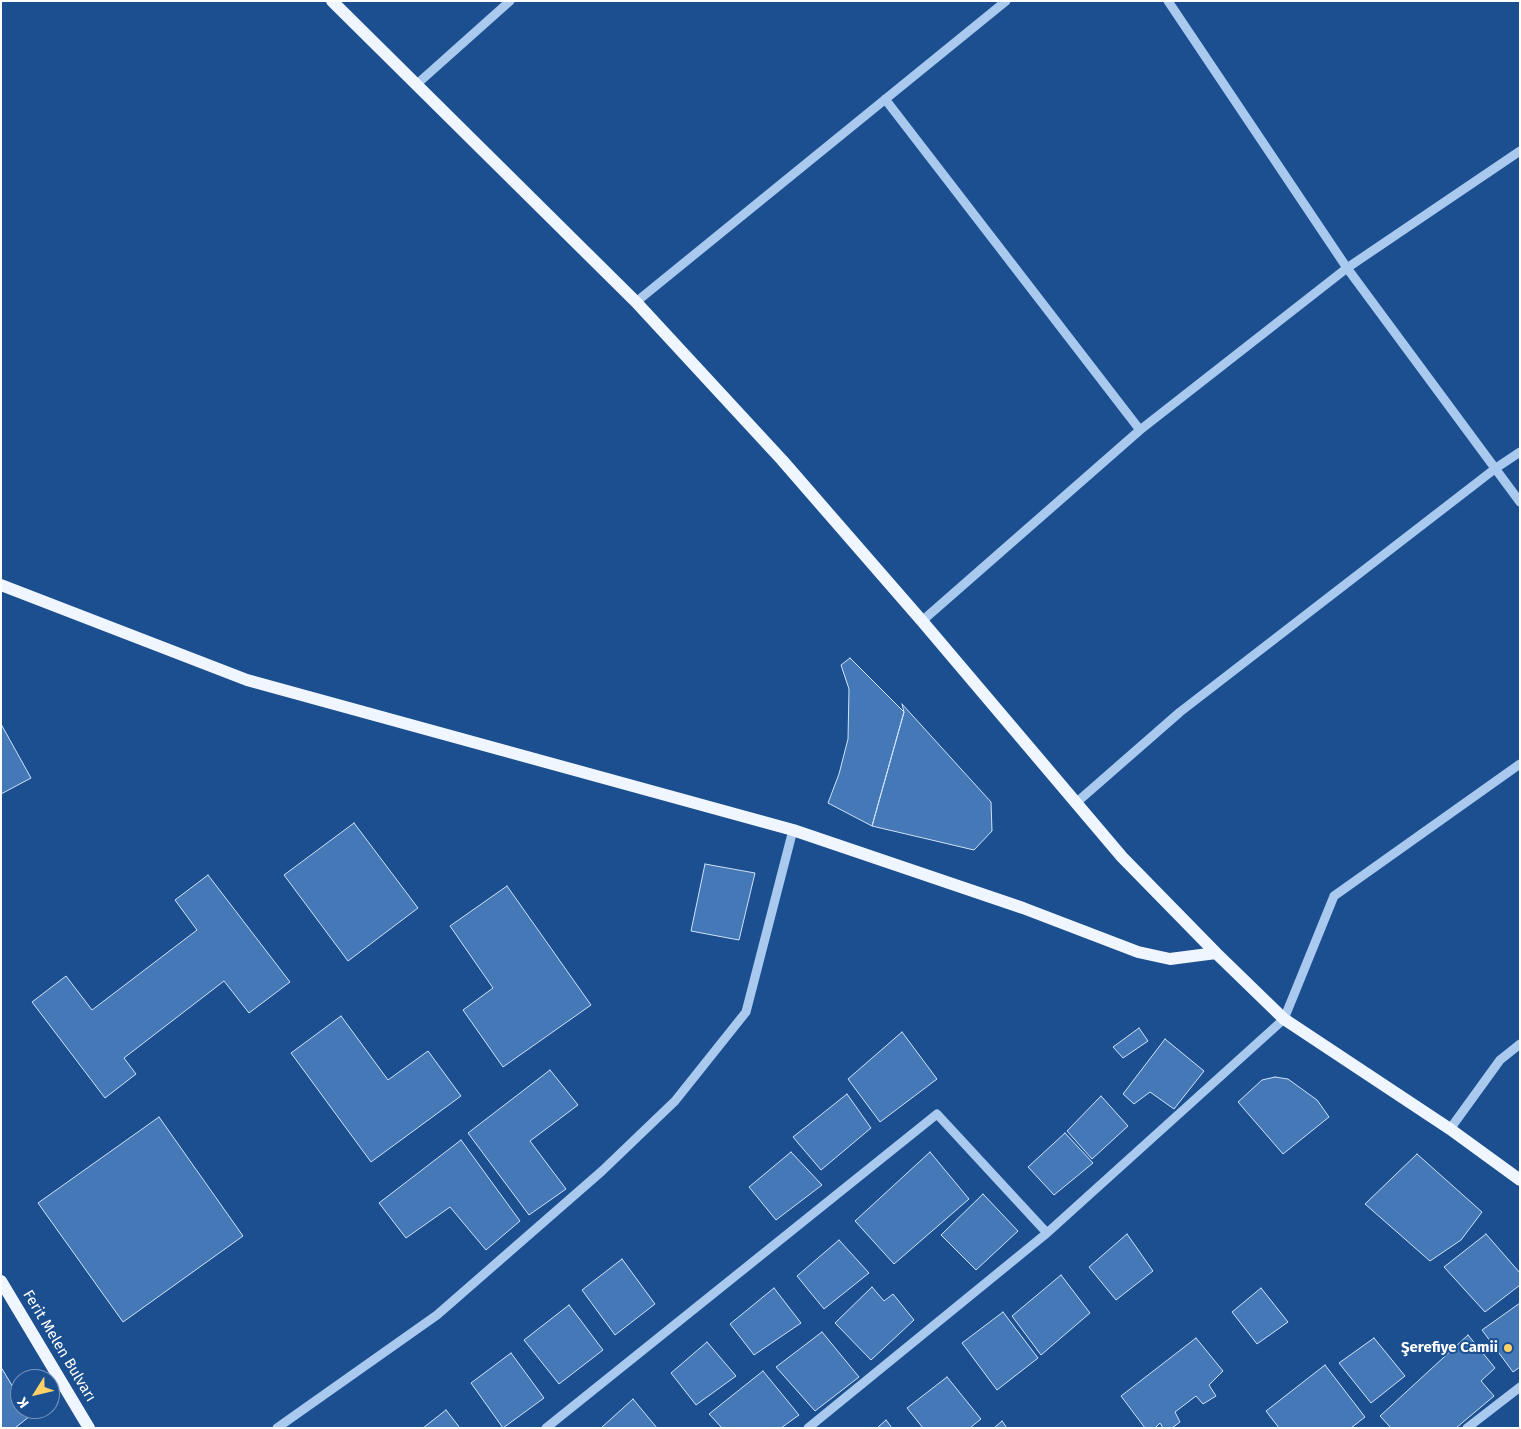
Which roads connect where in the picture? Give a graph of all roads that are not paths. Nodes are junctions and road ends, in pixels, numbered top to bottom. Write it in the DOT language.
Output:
graph roads {
  1 [pos="332,1"];
  2 [pos="510,1"];
  3 [pos="1006,1"];
  4 [pos="1168,1"];
  5 [pos="417,84"];
  6 [pos="885,99"];
  7 [pos="1520,151"];
  8 [pos="1348,268"];
  9 [pos="636,302"];
  10 [pos="1140,430"];
  11 [pos="1520,452"];
  12 [pos="1496,468"];
  13 [pos="1520,502"];
  14 [pos="1,585"];
  15 [pos="922,620"];
  16 [pos="1520,764"];
  17 [pos="1077,802"];
  18 [pos="793,830"];
  19 [pos="1216,953"];
  20 [pos="1284,1019"];
  21 [pos="1520,1044"];
  22 [pos="1450,1129"];
  23 [pos="1520,1180"];
  24 [pos="1046,1233"];
  25 [pos="1,1281"];
  26 [pos="1520,1387"];
  27 [pos="89,1428"];
  28 [pos="277,1428"];
  29 [pos="546,1428"];
  30 [pos="808,1428"];
  31 [pos="1467,1428"];
  1 -- 5 [label="main road"];
  2 -- 5 [label="street"];
  3 -- 6 [label="street"];
  4 -- 8 [label="street"];
  5 -- 9 [label="main road"];
  6 -- 9 [label="street"];
  6 -- 10 [label="street"];
  7 -- 8 [label="street"];
  8 -- 10 [label="street"];
  8 -- 12 [label="street"];
  9 -- 15 [label="main road"];
  10 -- 15 [label="street"];
  11 -- 12 [label="street"];
  12 -- 13 [label="street"];
  12 -- 17 [label="street"];
  14 -- 18 [label="main road"];
  15 -- 17 [label="main road"];
  16 -- 20 [label="street"];
  17 -- 19 [label="main road"];
  18 -- 19 [label="main road"];
  18 -- 28 [label="street"];
  19 -- 20 [label="main road"];
  20 -- 22 [label="main road"];
  20 -- 24 [label="street"];
  21 -- 22 [label="street"];
  22 -- 23 [label="main road"];
  24 -- 29 [label="street"];
  24 -- 30 [label="street"];
  25 -- 27 [label="main road, Ferit Melen Bulvarı"];
  26 -- 31 [label="street"];
}
